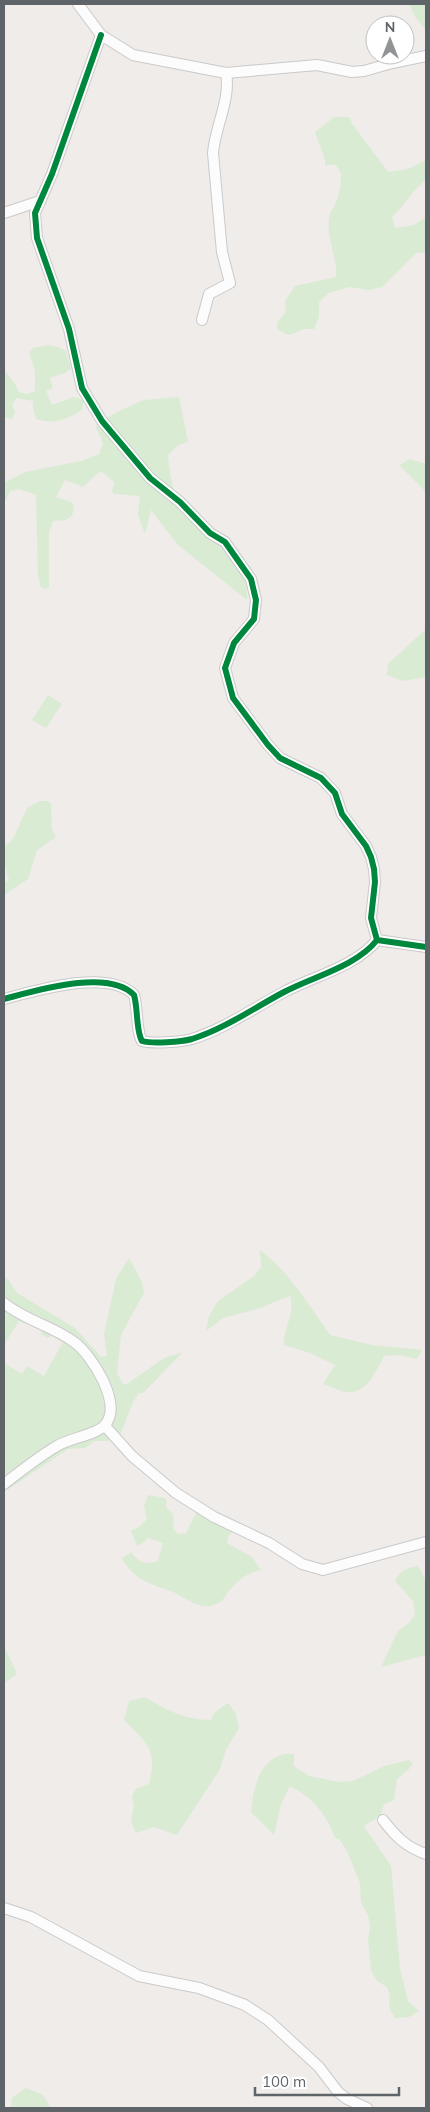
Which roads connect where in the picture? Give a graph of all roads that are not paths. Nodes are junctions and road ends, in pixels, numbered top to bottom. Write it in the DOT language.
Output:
graph roads {
  1 [pos="78,4"];
  2 [pos="101,35"];
  3 [pos="426,56"];
  4 [pos="226,73"];
  5 [pos="40,201"];
  6 [pos="4,213"];
  7 [pos="202,320"];
  8 [pos="377,940"];
  9 [pos="426,947"];
  10 [pos="4,999"];
  11 [pos="4,1303"];
  12 [pos="105,1426"];
  13 [pos="4,1484"];
  14 [pos="426,1542"];
  15 [pos="383,1820"];
  16 [pos="426,1854"];
  17 [pos="4,1908"];
  18 [pos="367,2108"];
  1 -- 2 [label="street"];
  2 -- 4 [label="street"];
  2 -- 5 [label="street"];
  3 -- 4 [label="street"];
  4 -- 7 [label="street"];
  5 -- 6 [label="street"];
  5 -- 8 [label="street"];
  8 -- 9 [label="street"];
  8 -- 10 [label="street"];
  11 -- 12 [label="street"];
  12 -- 13 [label="street"];
  12 -- 14 [label="street"];
  15 -- 16 [label="street"];
  17 -- 18 [label="street"];
}
